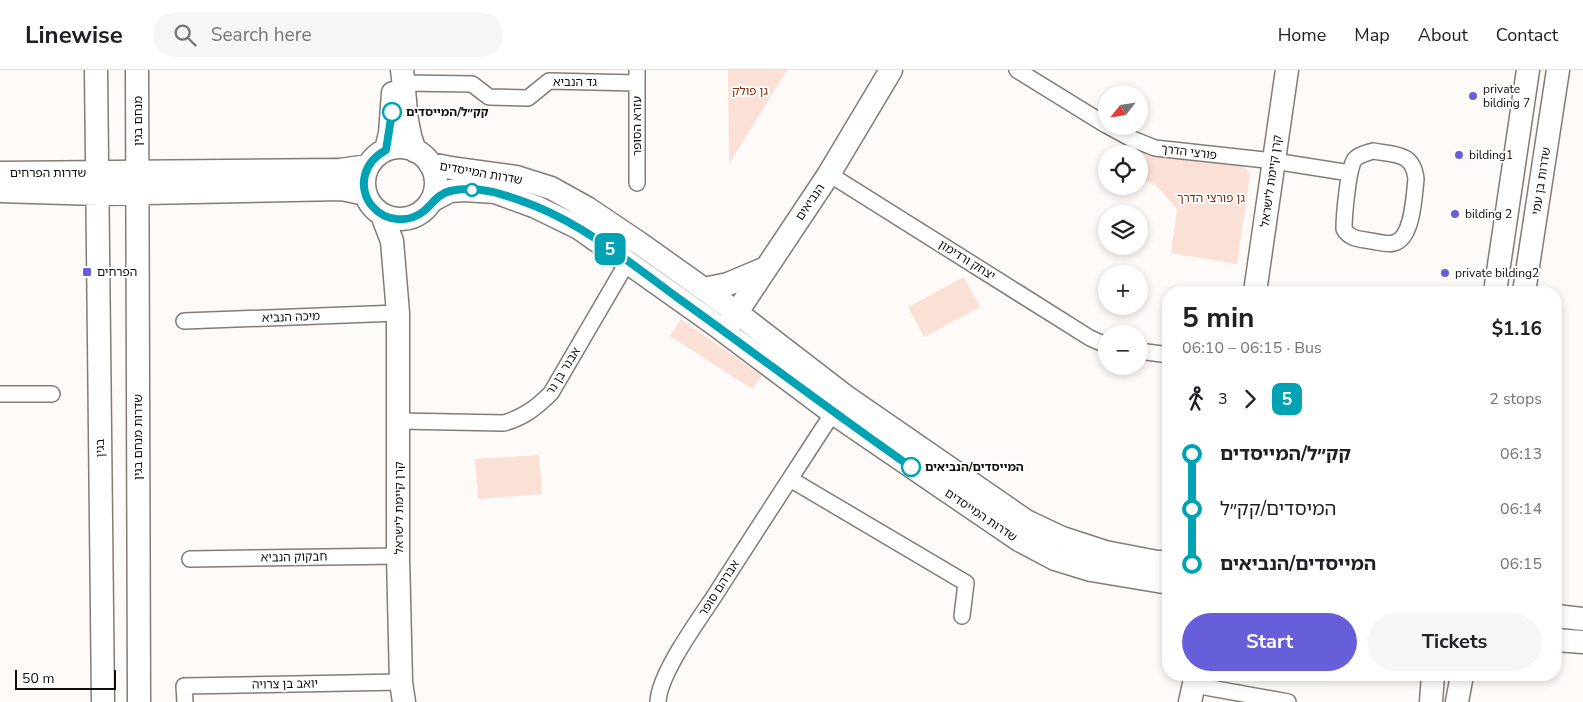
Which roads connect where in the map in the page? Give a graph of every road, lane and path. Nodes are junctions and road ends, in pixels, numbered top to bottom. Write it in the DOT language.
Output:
graph roads {
  1 [pos="96,70"];
  2 [pos="137,70"];
  3 [pos="892,70"];
  4 [pos="1017,70"];
  5 [pos="1287,70"];
  6 [pos="1528,70"];
  7 [pos="1558,70"];
  8 [pos="400,74"];
  9 [pos="637,76"];
  10 [pos="1098,120"];
  11 [pos="1124,135"];
  12 [pos="386,150"];
  13 [pos="422,157"];
  14 [pos="1274,162"];
  15 [pos="368,166"];
  16 [pos="0,173"];
  17 [pos="1350,173"];
  18 [pos="829,174"];
  19 [pos="138,182"];
  20 [pos="637,183"];
  21 [pos="97,184"];
  22 [pos="0,191"];
  23 [pos="365,194"];
  24 [pos="424,208"];
  25 [pos="382,215"];
  26 [pos="628,261"];
  27 [pos="766,268"];
  28 [pos="1256,286"];
  29 [pos="1496,286"];
  30 [pos="1525,286"];
  31 [pos="704,289"];
  32 [pos="736,312"];
  33 [pos="398,313"];
  34 [pos="184,321"];
  35 [pos="724,331"];
  36 [pos="1098,342"];
  37 [pos="1148,352"];
  38 [pos="1162,354"];
  39 [pos="0,394"];
  40 [pos="52,394"];
  41 [pos="839,404"];
  42 [pos="399,421"];
  43 [pos="790,479"];
  44 [pos="398,556"];
  45 [pos="190,559"];
  46 [pos="1162,562"];
  47 [pos="1162,582"];
  48 [pos="962,616"];
  49 [pos="1562,616"];
  50 [pos="1583,618"];
  51 [pos="1562,640"];
  52 [pos="1583,642"];
  53 [pos="1432,681"];
  54 [pos="1461,681"];
  55 [pos="1194,687"];
  56 [pos="403,692"];
  57 [pos="102,702"];
  58 [pos="139,702"];
  59 [pos="185,702"];
  60 [pos="658,702"];
  61 [pos="1288,702"];
  62 [pos="1430,702"];
  63 [pos="1457,702"];
  1 -- 21 [label="street, בגין"];
  2 -- 19 [label="street, מנחם בגין"];
  3 -- 18 [label="street, הנביאים"];
  4 -- 10 [label="street, פורצי הדרך"];
  5 -- 14 [label="street, קרן קיימת לישראל"];
  6 -- 29 [label="street"];
  7 -- 30 [label="street, שדרות בן עמי"];
  8 -- 9 [label="street, גד הנביא"];
  8 -- 12 [label="street"];
  8 -- 13 [label="street"];
  9 -- 20 [label="street, עזרא הסופר"];
  11 -- 14 [label="street, פורצי הדרך"];
  12 -- 13 [label="street"];
  12 -- 15 [label="street"];
  13 -- 24 [label="street"];
  13 -- 31 [label="street, שדרות המייסדים"];
  14 -- 17 [label="street, פורצי הדרך"];
  14 -- 28 [label="street, קרן קיימת לישראל"];
  15 -- 19 [label="street"];
  15 -- 23 [label="street"];
  16 -- 21 [label="street, שדרות הפרחים"];
  17 -- 17 [label="street"];
  18 -- 27 [label="street, הנביאים"];
  18 -- 36 [label="street, יצחק ורדימון"];
  19 -- 21 [label="street"];
  19 -- 23 [label="street"];
  19 -- 58 [label="street, שדרות מנחם בגין"];
  21 -- 22 [label="street, שדרות הפרחים"];
  21 -- 57 [label="street, בגין"];
  23 -- 25 [label="street"];
  24 -- 25 [label="street"];
  24 -- 26 [label="street, שדרות המייסדים"];
  24 -- 33 [label="street, קרן קיימת לישראל"];
  25 -- 33 [label="street, קרן קיימת לישראל"];
  26 -- 35 [label="street, שדרות המייסדים"];
  26 -- 42 [label="street, אבנר בן נר"];
  27 -- 31 [label="street"];
  27 -- 32 [label="street, הנביאים"];
  31 -- 32 [label="street, שדרות המייסדים"];
  32 -- 35 [label="street, הנביאים"];
  32 -- 41 [label="street, שדרות המייסדים"];
  33 -- 34 [label="street, מיכה הנביא"];
  33 -- 42 [label="street, קרן קיימת לישראל"];
  35 -- 41 [label="street, שדרות המייסדים"];
  37 -- 38 [label="street"];
  39 -- 40 [label="street"];
  41 -- 43 [label="street, אברהם סופר"];
  41 -- 46 [label="street, שדרות המייסדים"];
  41 -- 47 [label="street, שדרות המייסדים"];
  42 -- 44 [label="street, קרן קיימת לישראל"];
  43 -- 48 [label="street"];
  43 -- 60 [label="street, אברהם סופר"];
  44 -- 45 [label="street, חבקוק הנביא"];
  44 -- 56 [label="street, קרן קיימת לישראל"];
  49 -- 50 [label="street"];
  51 -- 52 [label="street"];
  53 -- 62 [label="street"];
  54 -- 63 [label="street"];
  55 -- 61 [label="street"];
  56 -- 59 [label="street, יואב בן צרויה"];
}
